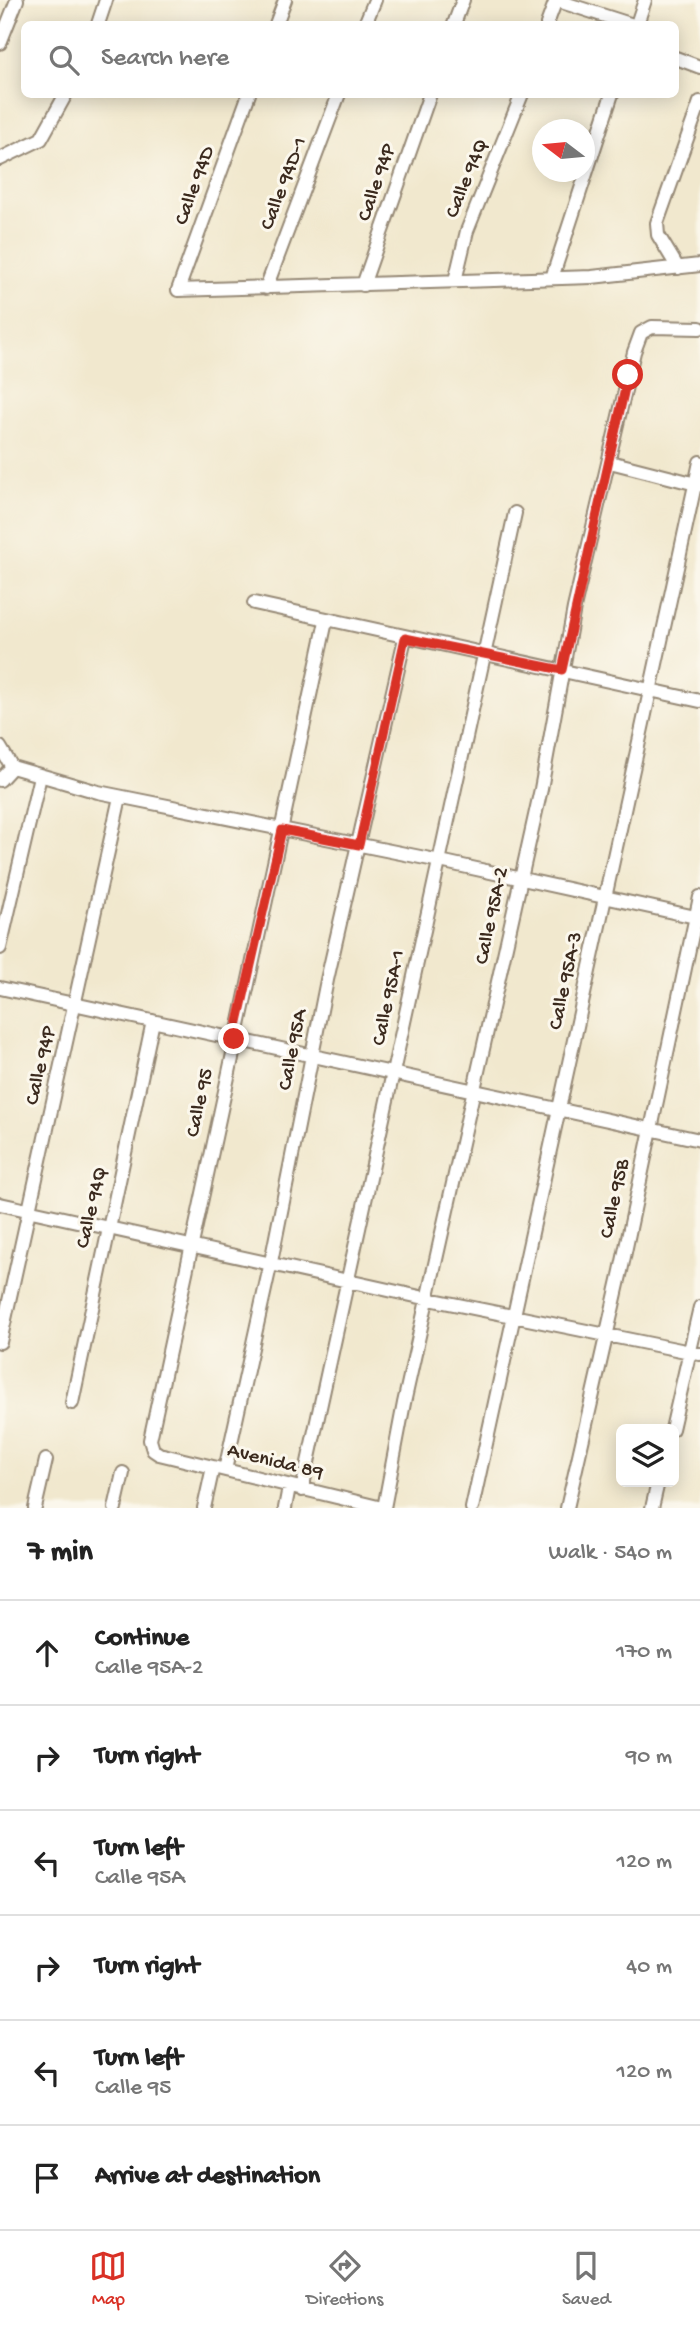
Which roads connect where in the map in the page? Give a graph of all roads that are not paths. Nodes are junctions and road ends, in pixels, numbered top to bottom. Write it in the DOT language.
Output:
graph roads {
  1 [pos="17,0"];
  2 [pos="106,0"];
  3 [pos="285,0"];
  4 [pos="374,0"];
  5 [pos="463,0"];
  6 [pos="556,0"];
  7 [pos="645,0"];
  8 [pos="98,21"];
  9 [pos="277,21"];
  10 [pos="366,21"];
  11 [pos="455,21"];
  12 [pos="548,21"];
  13 [pos="621,21"];
  14 [pos="638,21"];
  15 [pos="0,43"];
  16 [pos="679,59"];
  17 [pos="700,67"];
  18 [pos="64,98"];
  19 [pos="249,98"];
  20 [pos="337,98"];
  21 [pos="429,98"];
  22 [pos="520,98"];
  23 [pos="611,98"];
  24 [pos="700,102"];
  25 [pos="0,159"];
  26 [pos="700,265"];
  27 [pos="678,268"];
  28 [pos="552,278"];
  29 [pos="455,281"];
  30 [pos="363,285"];
  31 [pos="266,288"];
  32 [pos="700,328"];
  33 [pos="610,462"];
  34 [pos="700,462"];
  35 [pos="698,484"];
  36 [pos="515,513"];
  37 [pos="254,603"];
  38 [pos="326,621"];
  39 [pos="405,638"];
  40 [pos="484,655"];
  41 [pos="562,670"];
  42 [pos="650,690"];
  43 [pos="700,701"];
  44 [pos="0,747"];
  45 [pos="12,767"];
  46 [pos="40,776"];
  47 [pos="0,780"];
  48 [pos="120,797"];
  49 [pos="282,830"];
  50 [pos="359,845"];
  51 [pos="440,861"];
  52 [pos="521,880"];
  53 [pos="605,896"];
  54 [pos="700,897"];
  55 [pos="698,918"];
  56 [pos="0,948"];
  57 [pos="0,988"];
  58 [pos="75,1006"];
  59 [pos="153,1021"];
  60 [pos="234,1039"];
  61 [pos="313,1056"];
  62 [pos="394,1072"];
  63 [pos="475,1090"];
  64 [pos="559,1110"];
  65 [pos="651,1128"];
  66 [pos="700,1140"];
  67 [pos="0,1203"];
  68 [pos="30,1211"];
  69 [pos="108,1228"];
  70 [pos="191,1245"];
  71 [pos="271,1262"];
  72 [pos="350,1281"];
  73 [pos="429,1300"];
  74 [pos="700,1307"];
  75 [pos="513,1317"];
  76 [pos="606,1336"];
  77 [pos="0,1342"];
  78 [pos="695,1353"];
  79 [pos="72,1403"];
  80 [pos="673,1424"];
  81 [pos="46,1460"];
  82 [pos="219,1468"];
  83 [pos="123,1472"];
  84 [pos="658,1487"];
  85 [pos="296,1489"];
  86 [pos="366,1506"];
  87 [pos="35,1508"];
  88 [pos="116,1508"];
  89 [pos="204,1508"];
  90 [pos="285,1508"];
  91 [pos="383,1508"];
  92 [pos="472,1508"];
  93 [pos="567,1508"];
  94 [pos="652,1508"];
  1 -- 15 [label="street"];
  2 -- 8 [label="street"];
  3 -- 9 [label="street"];
  4 -- 10 [label="street"];
  5 -- 11 [label="street"];
  6 -- 12 [label="street"];
  6 -- 13 [label="street"];
  7 -- 14 [label="street"];
  16 -- 17 [label="street"];
  18 -- 25 [label="street"];
  19 -- 31 [label="street, Calle 94D"];
  20 -- 31 [label="street, Calle 94D-1"];
  21 -- 30 [label="street, Calle 94P"];
  22 -- 29 [label="street, Calle 94Q"];
  23 -- 28 [label="street"];
  24 -- 27 [label="street"];
  26 -- 27 [label="street"];
  27 -- 28 [label="street"];
  28 -- 29 [label="street"];
  29 -- 30 [label="street"];
  30 -- 31 [label="street"];
  32 -- 33 [label="street, Calle 95A-2"];
  33 -- 35 [label="street"];
  33 -- 41 [label="street, Calle 95A-2"];
  34 -- 35 [label="street, Calle 95A-3"];
  35 -- 42 [label="street, Calle 95A-3"];
  36 -- 40 [label="street, Calle 95A-1"];
  37 -- 38 [label="street"];
  38 -- 39 [label="street"];
  38 -- 49 [label="street, Calle 95"];
  39 -- 40 [label="street"];
  39 -- 50 [label="street, Calle 95A"];
  40 -- 41 [label="street"];
  40 -- 51 [label="street, Calle 95A-1"];
  41 -- 42 [label="street"];
  41 -- 52 [label="street, Calle 95A-2"];
  42 -- 43 [label="street"];
  42 -- 53 [label="street, Calle 95A-3"];
  44 -- 45 [label="street"];
  45 -- 46 [label="street"];
  45 -- 47 [label="street"];
  46 -- 48 [label="street"];
  46 -- 56 [label="street"];
  48 -- 49 [label="street"];
  48 -- 58 [label="street, Calle 94P"];
  49 -- 50 [label="street"];
  49 -- 60 [label="street, Calle 95"];
  50 -- 51 [label="street"];
  50 -- 61 [label="street, Calle 95A"];
  51 -- 52 [label="street"];
  51 -- 62 [label="street, Calle 95A-1"];
  52 -- 53 [label="street"];
  52 -- 63 [label="street, Calle 95A-2"];
  53 -- 55 [label="street"];
  53 -- 64 [label="street, Calle 95A-3"];
  54 -- 55 [label="street, Calle 95B"];
  55 -- 65 [label="street, Calle 95B"];
  57 -- 58 [label="street"];
  58 -- 59 [label="street"];
  58 -- 68 [label="street, Calle 94P"];
  59 -- 60 [label="street"];
  59 -- 69 [label="street, Calle 94Q"];
  60 -- 61 [label="street"];
  60 -- 70 [label="street, Calle 95"];
  61 -- 62 [label="street"];
  61 -- 71 [label="street, Calle 95A"];
  62 -- 63 [label="street"];
  62 -- 72 [label="street, Calle 95A-1"];
  63 -- 64 [label="street"];
  63 -- 73 [label="street, Calle 95A-2"];
  64 -- 65 [label="street"];
  64 -- 75 [label="street, Calle 95A-3"];
  65 -- 66 [label="street"];
  65 -- 76 [label="street, Calle 95B"];
  67 -- 68 [label="street"];
  68 -- 69 [label="street"];
  68 -- 77 [label="street, Calle 94P"];
  69 -- 70 [label="street"];
  69 -- 79 [label="street, Calle 94Q"];
  70 -- 71 [label="street"];
  70 -- 82 [label="street, Calle 95"];
  71 -- 72 [label="street"];
  71 -- 82 [label="street, Calle 95A"];
  72 -- 73 [label="street"];
  72 -- 85 [label="street, Calle 95A-1"];
  73 -- 75 [label="street"];
  73 -- 91 [label="street, Calle 95A-2"];
  74 -- 78 [label="street"];
  75 -- 76 [label="street"];
  75 -- 92 [label="street, Calle 95A-3"];
  76 -- 78 [label="street"];
  76 -- 93 [label="street, Calle 95B"];
  78 -- 80 [label="street"];
  81 -- 87 [label="street"];
  82 -- 85 [label="street, Avenida 89"];
  82 -- 89 [label="street, Avenida 89"];
  83 -- 88 [label="street"];
  84 -- 94 [label="street"];
  85 -- 86 [label="street, Avenida 89"];
  85 -- 90 [label="street, Calle 95A-1"];
  86 -- 91 [label="street, Avenida 89"];
}
